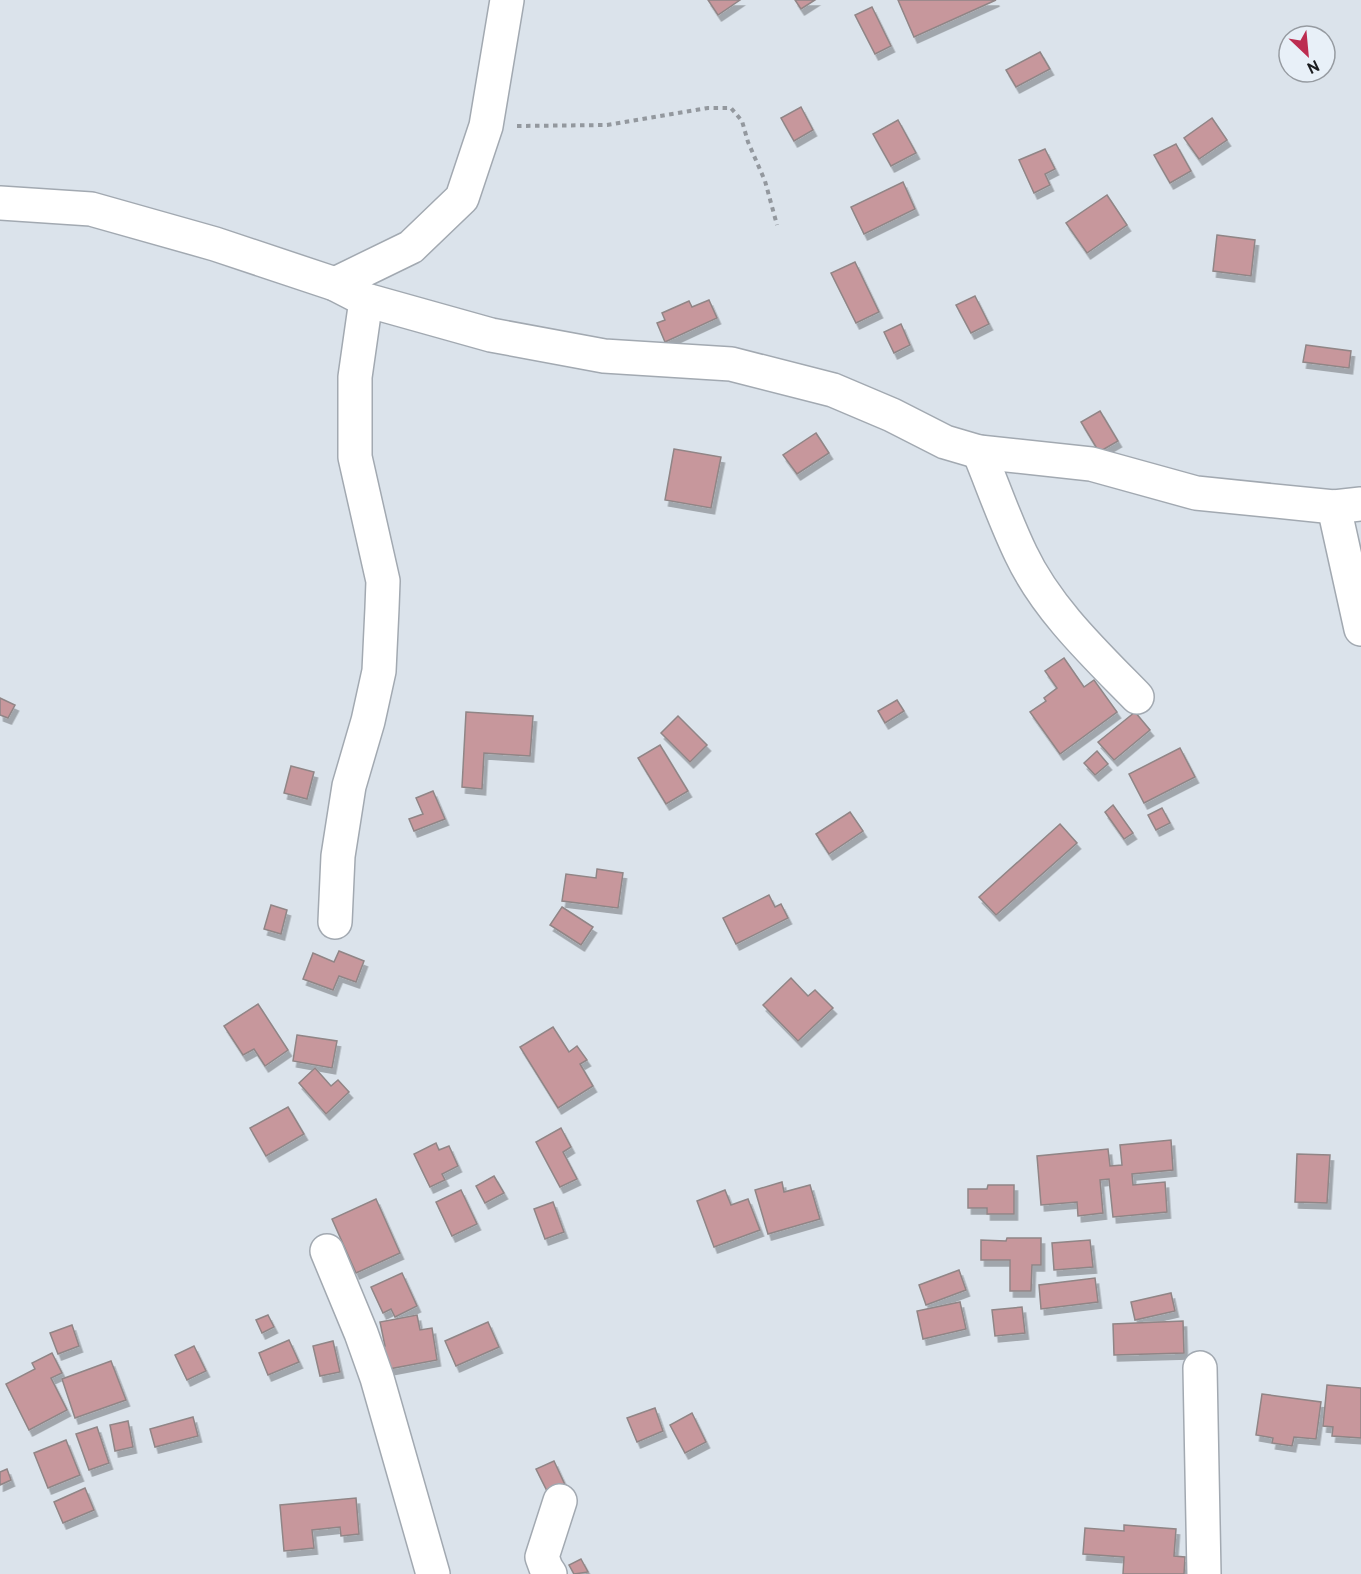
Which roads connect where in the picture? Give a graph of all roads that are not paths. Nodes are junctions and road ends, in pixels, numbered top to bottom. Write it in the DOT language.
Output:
graph roads {
  1 [pos="507,0"];
  2 [pos="0,203"];
  3 [pos="335,284"];
  4 [pos="366,300"];
  5 [pos="979,452"];
  6 [pos="1347,505"];
  7 [pos="1361,629"];
  8 [pos="1137,697"];
  9 [pos="335,922"];
  10 [pos="327,1251"];
  11 [pos="1200,1368"];
  12 [pos="560,1501"];
  13 [pos="433,1574"];
  14 [pos="550,1574"];
  15 [pos="1204,1574"];
  1 -- 3 [label="street"];
  2 -- 3 [label="street"];
  3 -- 4 [label="street"];
  4 -- 5 [label="street"];
  4 -- 9 [label="street"];
  5 -- 6 [label="street"];
  5 -- 8 [label="street"];
  6 -- 7 [label="street"];
  10 -- 13 [label="street"];
  11 -- 15 [label="street"];
  12 -- 14 [label="street"];
}
